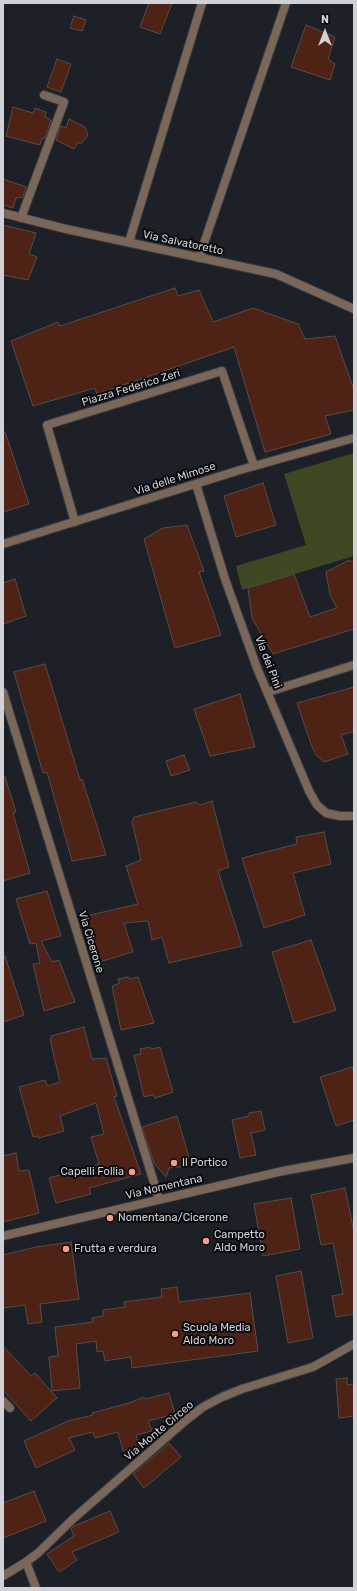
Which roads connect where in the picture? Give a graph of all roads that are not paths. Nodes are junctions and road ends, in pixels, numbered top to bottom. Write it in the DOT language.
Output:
graph roads {
  1 [pos="202,3"];
  2 [pos="286,3"];
  3 [pos="44,95"];
  4 [pos="3,213"];
  5 [pos="21,218"];
  6 [pos="129,242"];
  7 [pos="199,258"];
  8 [pos="354,309"];
  9 [pos="354,438"];
  10 [pos="254,466"];
  11 [pos="196,484"];
  12 [pos="75,522"];
  13 [pos="3,544"];
  14 [pos="354,665"];
  15 [pos="3,692"];
  16 [pos="268,692"];
  17 [pos="354,816"];
  18 [pos="354,1158"];
  19 [pos="159,1199"];
  20 [pos="3,1236"];
  21 [pos="354,1344"];
  22 [pos="3,1401"];
  23 [pos="10,1408"];
  24 [pos="26,1562"];
  25 [pos="3,1576"];
  26 [pos="36,1588"];
  1 -- 6 [label="street"];
  2 -- 7 [label="street"];
  3 -- 5 [label="street"];
  4 -- 5 [label="street, Via Salvatoretto"];
  5 -- 6 [label="street, Via Salvatoretto"];
  6 -- 7 [label="street, Via Salvatoretto"];
  7 -- 8 [label="street, Via Salvatoretto"];
  9 -- 10 [label="street, Via delle Mimose"];
  10 -- 11 [label="street, Via delle Mimose"];
  10 -- 12 [label="street, Piazza Federico Zeri"];
  11 -- 12 [label="street, Via delle Mimose"];
  11 -- 16 [label="street, Via dei Pini"];
  12 -- 13 [label="street, Via delle Mimose"];
  14 -- 16 [label="street"];
  15 -- 19 [label="street, Via Cicerone"];
  16 -- 17 [label="street, Via dei Pini"];
  18 -- 19 [label="street, Via Nomentana"];
  19 -- 20 [label="street, Via Nomentana"];
  21 -- 24 [label="street, Via Monte Circeo"];
  22 -- 23 [label="street"];
  24 -- 25 [label="street, Via Monte Circeo"];
  24 -- 26 [label="street"];
}
